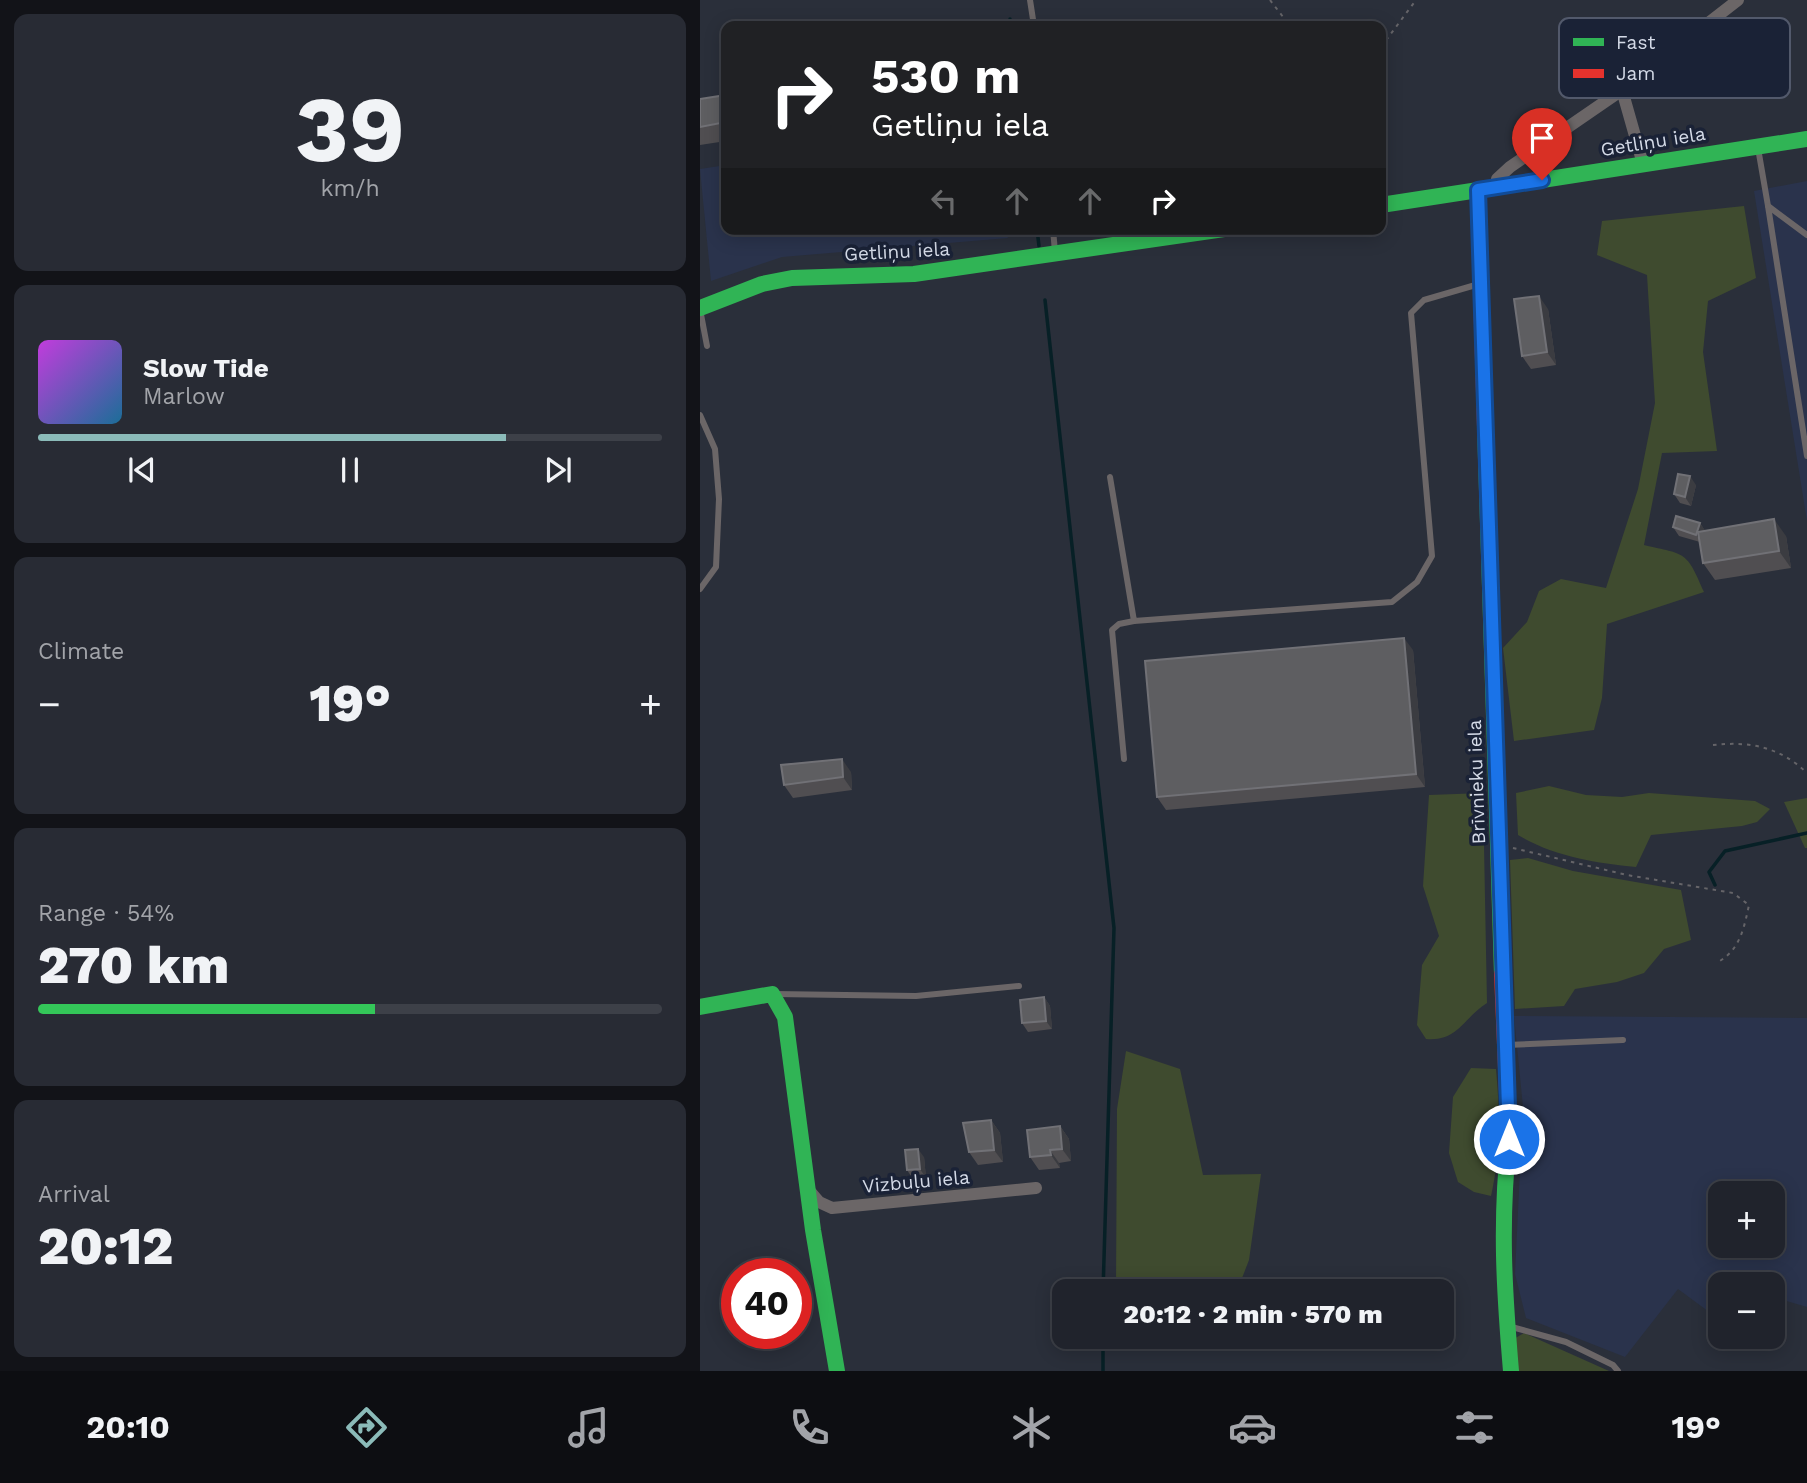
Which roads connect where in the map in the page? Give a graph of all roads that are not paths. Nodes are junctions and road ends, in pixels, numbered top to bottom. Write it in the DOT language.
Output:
graph roads {
  1 [pos="1030,0"];
  2 [pos="1738,0"];
  3 [pos="1715,18"];
  4 [pos="1033,21"];
  5 [pos="1610,98"];
  6 [pos="1624,98"];
  7 [pos="1807,139"];
  8 [pos="1758,146"];
  9 [pos="1643,164"];
  10 [pos="1495,188"];
  11 [pos="1478,190"];
  12 [pos="1386,204"];
  13 [pos="1768,206"];
  14 [pos="1053,235"];
  15 [pos="1185,235"];
  16 [pos="1807,235"];
  17 [pos="1055,255"];
  18 [pos="1481,283"];
  19 [pos="700,308"];
  20 [pos="707,346"];
  21 [pos="700,415"];
  22 [pos="1806,445"];
  23 [pos="1807,456"];
  24 [pos="1110,477"];
  25 [pos="700,589"];
  26 [pos="1134,621"];
  27 [pos="1124,759"];
  28 [pos="1019,986"];
  29 [pos="772,994"];
  30 [pos="700,1007"];
  31 [pos="1623,1040"];
  32 [pos="1504,1045"];
  33 [pos="807,1187"];
  34 [pos="1036,1188"];
  35 [pos="1506,1325"];
  36 [pos="837,1371"];
  37 [pos="1511,1371"];
  38 [pos="1618,1371"];
  1 -- 4 [label="lane"];
  2 -- 3 [label="street"];
  5 -- 10 [label="street"];
  6 -- 9 [label="street"];
  7 -- 8 [label="street, Getliņu iela"];
  8 -- 9 [label="street, Getliņu iela"];
  8 -- 13 [label="lane"];
  9 -- 10 [label="street, Getliņu iela"];
  10 -- 11 [label="street, Getliņu iela"];
  11 -- 12 [label="street, Getliņu iela"];
  11 -- 18 [label="street, Brīvnieku iela"];
  13 -- 16 [label="lane"];
  13 -- 22 [label="lane"];
  14 -- 17 [label="lane"];
  15 -- 17 [label="street, Getliņu iela"];
  17 -- 19 [label="street, Getliņu iela"];
  18 -- 26 [label="lane"];
  18 -- 32 [label="street, Brīvnieku iela"];
  19 -- 20 [label="lane"];
  21 -- 25 [label="lane"];
  22 -- 23 [label="lane"];
  24 -- 26 [label="lane"];
  26 -- 27 [label="lane"];
  28 -- 29 [label="lane"];
  29 -- 30 [label="street"];
  29 -- 33 [label="street"];
  31 -- 32 [label="lane"];
  32 -- 35 [label="street, Brīvnieku iela"];
  33 -- 34 [label="street, Vizbuļu iela"];
  33 -- 36 [label="street"];
  35 -- 37 [label="street, Brīvnieku iela"];
  35 -- 38 [label="lane"];
}
